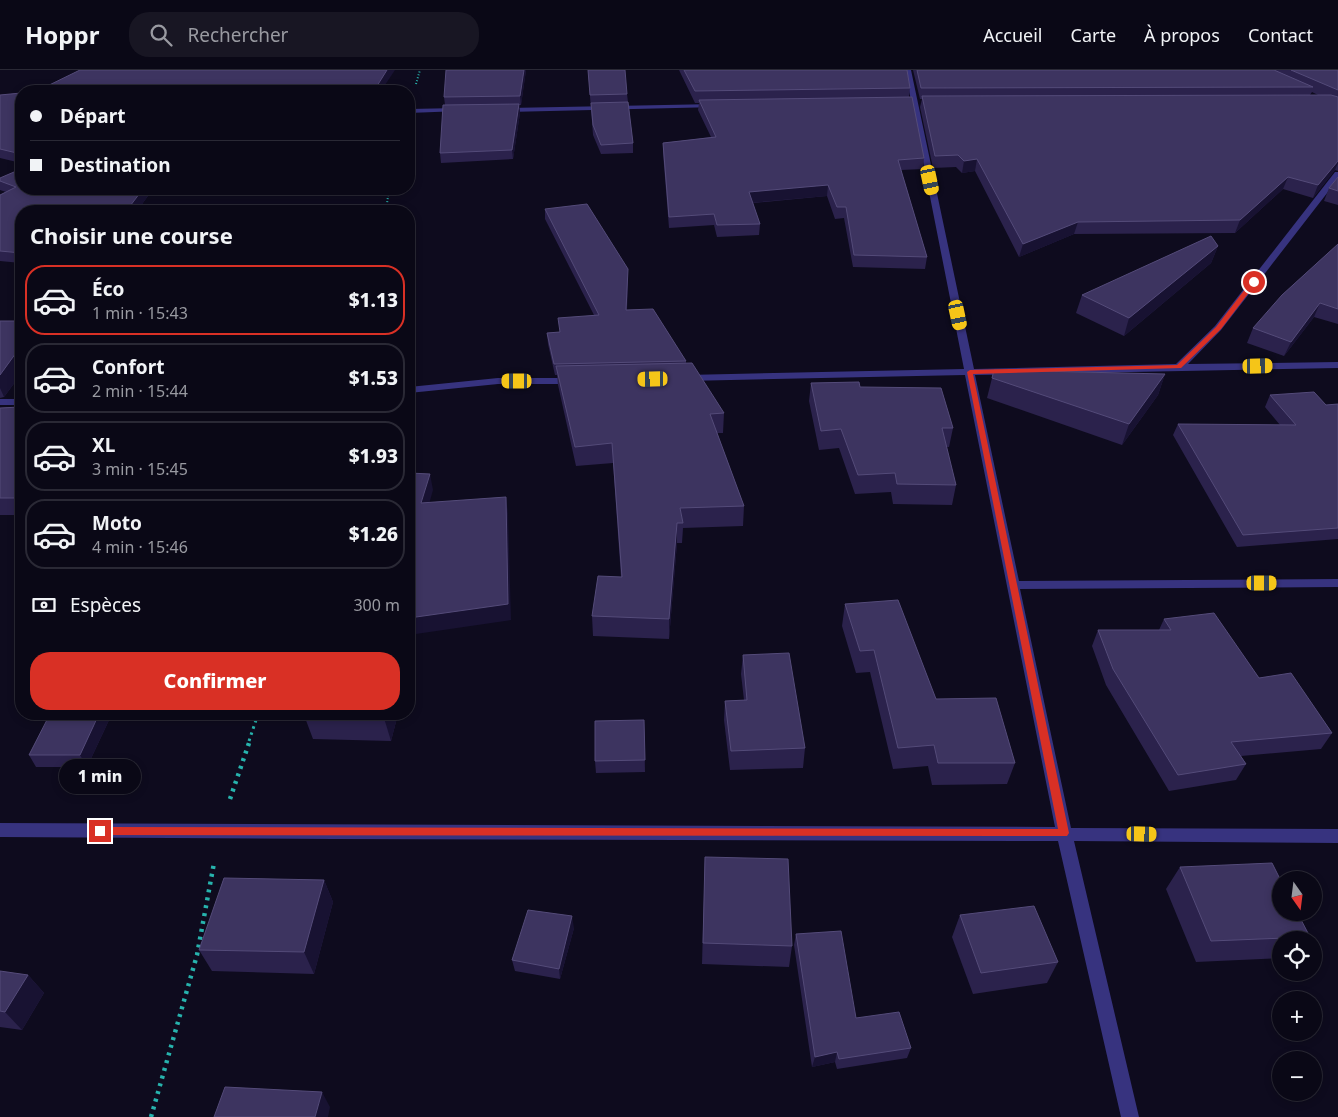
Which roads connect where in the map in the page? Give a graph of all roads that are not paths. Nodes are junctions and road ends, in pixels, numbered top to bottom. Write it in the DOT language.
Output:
graph roads {
  1 [pos="908,70"];
  2 [pos="726,106"];
  3 [pos="468,110"];
  4 [pos="498,110"];
  5 [pos="415,111"];
  6 [pos="1338,174"];
  7 [pos="1338,365"];
  8 [pos="1179,367"];
  9 [pos="970,372"];
  10 [pos="673,379"];
  11 [pos="584,380"];
  12 [pos="415,389"];
  13 [pos="0,402"];
  14 [pos="15,402"];
  15 [pos="1338,583"];
  16 [pos="1013,585"];
  17 [pos="0,830"];
  18 [pos="1064,833"];
  19 [pos="1338,836"];
  20 [pos="1130,1117"];
  1 -- 9 [label="street"];
  2 -- 4 [label="street"];
  3 -- 5 [label="street"];
  6 -- 8 [label="street"];
  7 -- 8 [label="street"];
  8 -- 9 [label="street"];
  9 -- 10 [label="street"];
  9 -- 16 [label="street"];
  11 -- 12 [label="street"];
  13 -- 14 [label="street"];
  15 -- 16 [label="street"];
  16 -- 18 [label="street"];
  17 -- 18 [label="street"];
  18 -- 19 [label="street"];
  18 -- 20 [label="street"];
}
